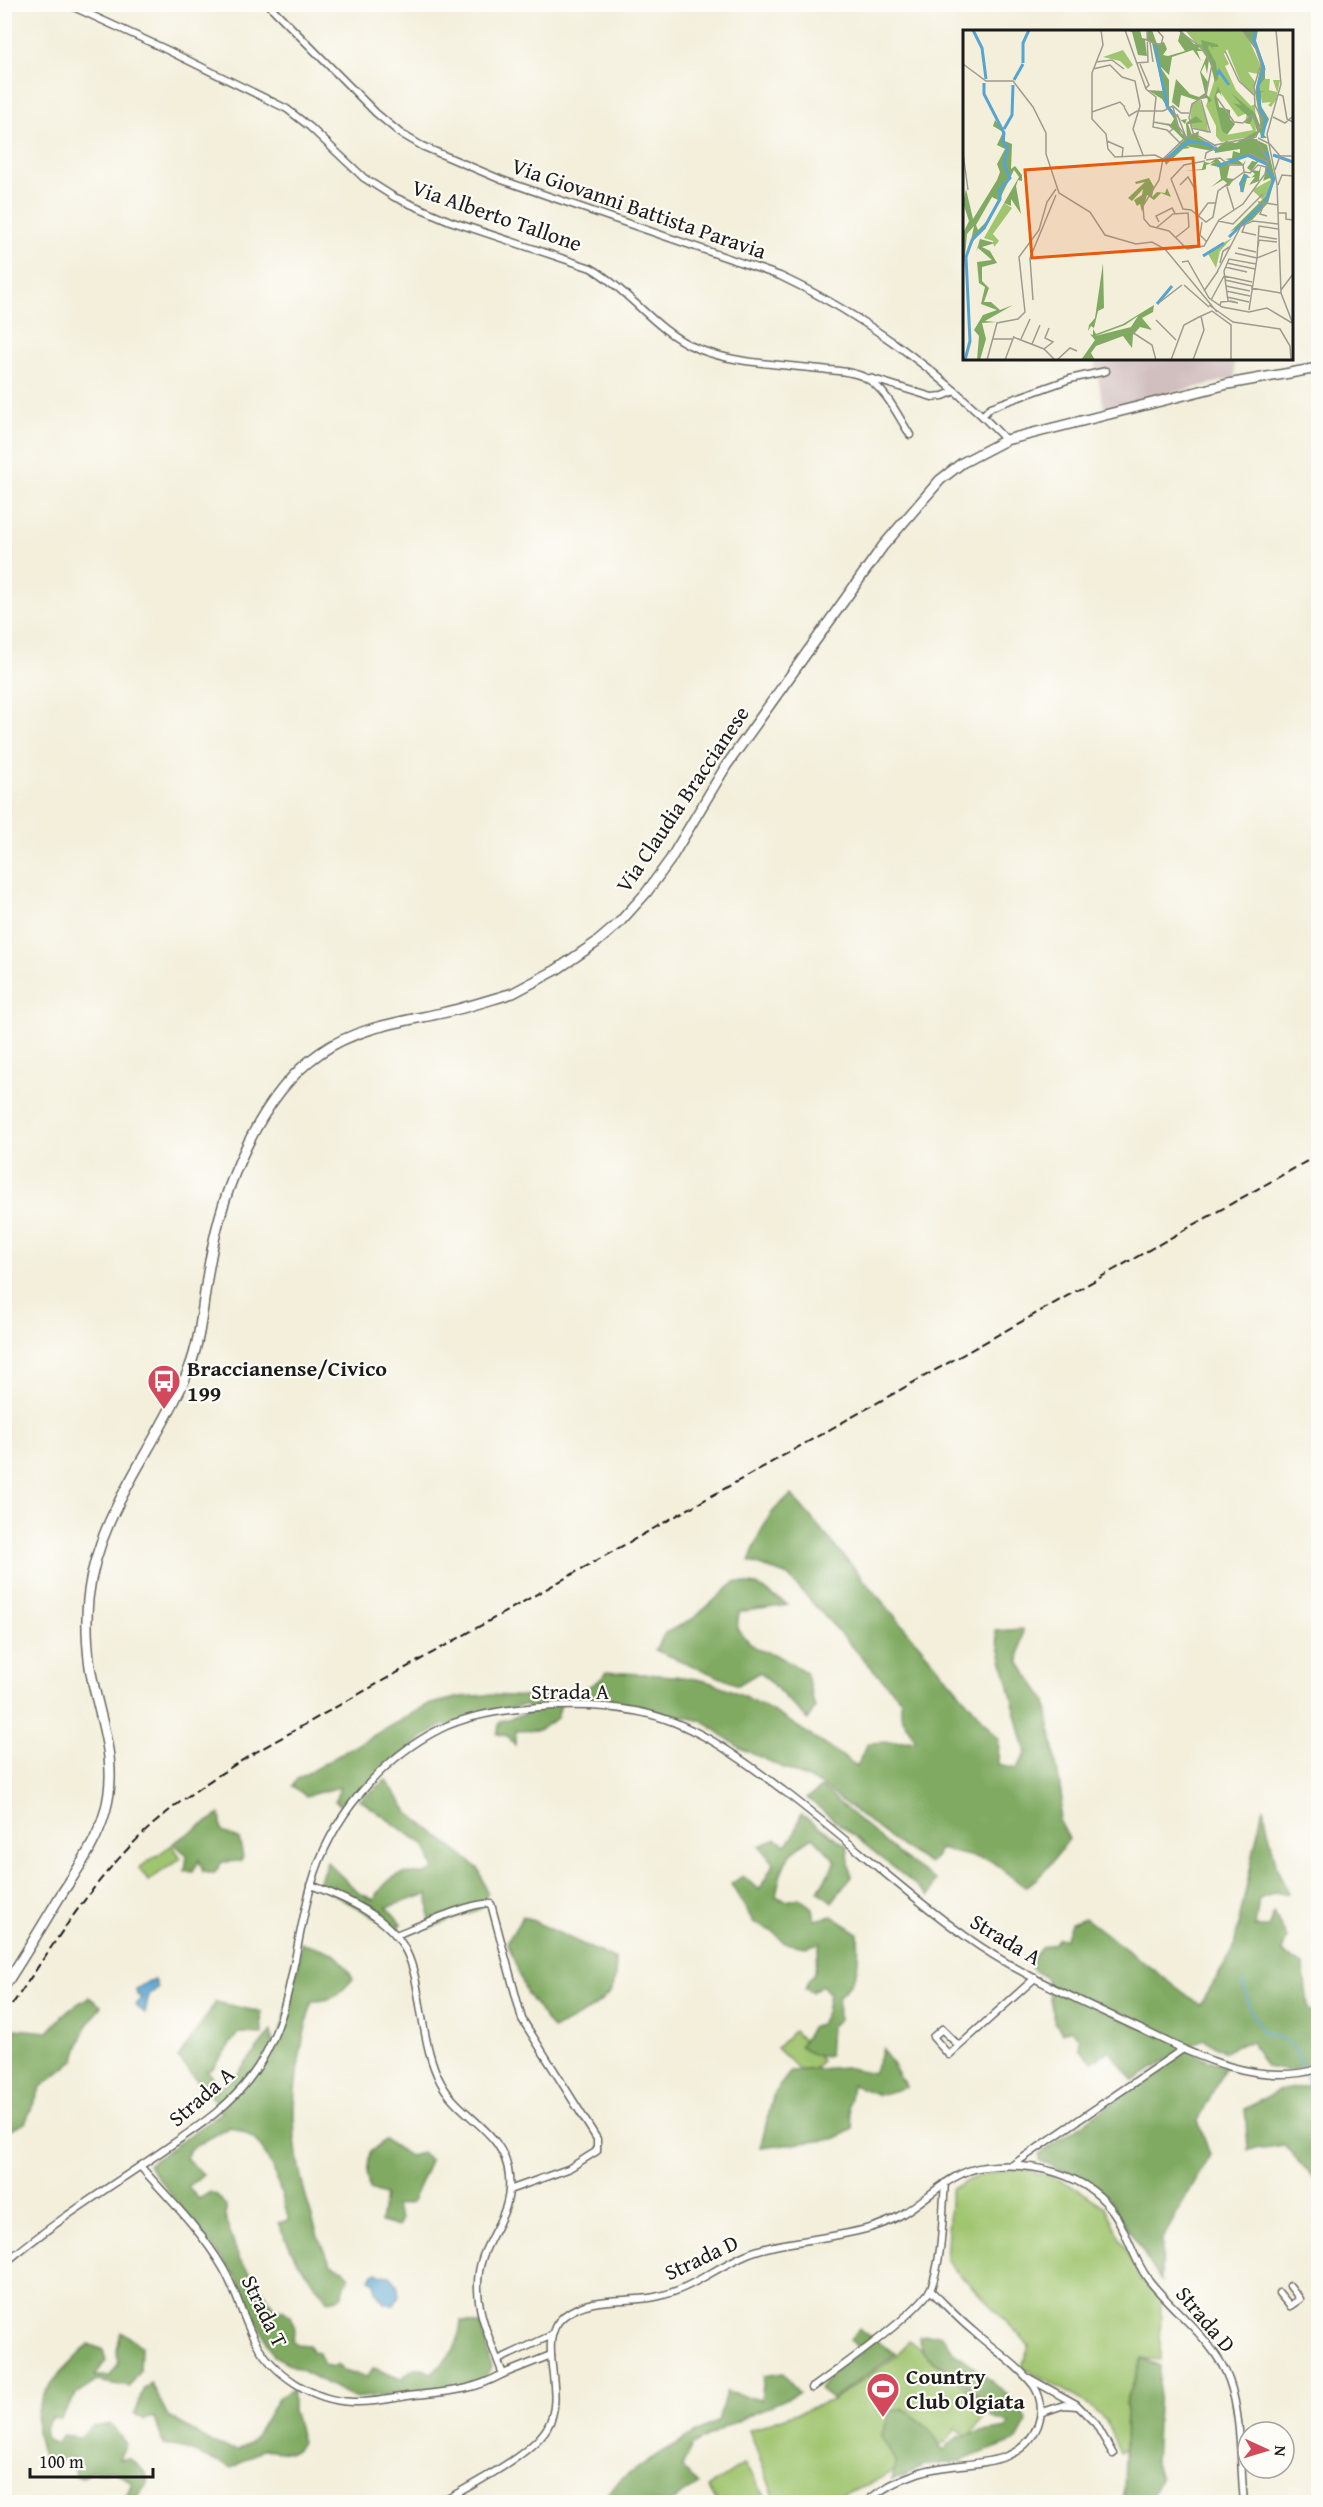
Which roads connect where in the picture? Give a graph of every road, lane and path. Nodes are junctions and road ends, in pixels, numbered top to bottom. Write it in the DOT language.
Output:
graph roads {
  1 [pos="67,4"];
  2 [pos="268,4"];
  3 [pos="1318,368"];
  4 [pos="1106,370"];
  5 [pos="865,377"];
  6 [pos="955,391"];
  7 [pos="983,415"];
  8 [pos="910,435"];
  9 [pos="1006,440"];
  10 [pos="311,1885"];
  11 [pos="396,1935"];
  12 [pos="1035,1978"];
  13 [pos="4,1987"];
  14 [pos="959,2046"];
  15 [pos="1183,2049"];
  16 [pos="1318,2069"];
  17 [pos="1014,2164"];
  18 [pos="140,2166"];
  19 [pos="945,2183"];
  20 [pos="509,2190"];
  21 [pos="4,2264"];
  22 [pos="1290,2286"];
  23 [pos="930,2290"];
  24 [pos="1280,2294"];
  25 [pos="550,2336"];
  26 [pos="551,2355"];
  27 [pos="498,2360"];
  28 [pos="503,2374"];
  29 [pos="1026,2376"];
  30 [pos="812,2388"];
  31 [pos="1063,2397"];
  32 [pos="1064,2405"];
  33 [pos="1080,2407"];
  34 [pos="1043,2412"];
  35 [pos="1113,2454"];
  36 [pos="442,2502"];
  37 [pos="866,2502"];
  38 [pos="1244,2502"];
  1 -- 5 [label="street, Via Alberto Tallone"];
  2 -- 6 [label="street, Via Giovanni Battista Paravia"];
  3 -- 9 [label="main road, Via Claudia Braccianese"];
  4 -- 7 [label="street"];
  5 -- 6 [label="street, Via Alberto Tallone"];
  5 -- 8 [label="street"];
  6 -- 7 [label="street, Via Giovanni Battista Paravia"];
  7 -- 9 [label="street, Via Giovanni Battista Paravia"];
  9 -- 13 [label="main road, Via Claudia Braccianese"];
  10 -- 11 [label="street"];
  10 -- 12 [label="street, Strada A"];
  10 -- 18 [label="street, Strada A"];
  11 -- 20 [label="street"];
  11 -- 20 [label="street"];
  12 -- 14 [label="street"];
  12 -- 15 [label="street, Strada A"];
  15 -- 16 [label="street, Strada A"];
  15 -- 17 [label="street, Strada D"];
  17 -- 19 [label="street, Strada D"];
  17 -- 38 [label="street, Strada D"];
  18 -- 21 [label="street, Strada A"];
  18 -- 28 [label="street, Strada T"];
  19 -- 23 [label="street"];
  19 -- 25 [label="street, Strada D"];
  20 -- 27 [label="street"];
  22 -- 24 [label="street"];
  23 -- 29 [label="street"];
  23 -- 30 [label="street"];
  25 -- 26 [label="street"];
  25 -- 27 [label="street"];
  26 -- 28 [label="street, Strada T"];
  26 -- 36 [label="street"];
  27 -- 28 [label="street"];
  29 -- 31 [label="street"];
  29 -- 34 [label="street"];
  31 -- 32 [label="street"];
  31 -- 33 [label="street"];
  32 -- 33 [label="street"];
  32 -- 34 [label="street"];
  33 -- 35 [label="street"];
  34 -- 37 [label="street"];
}
